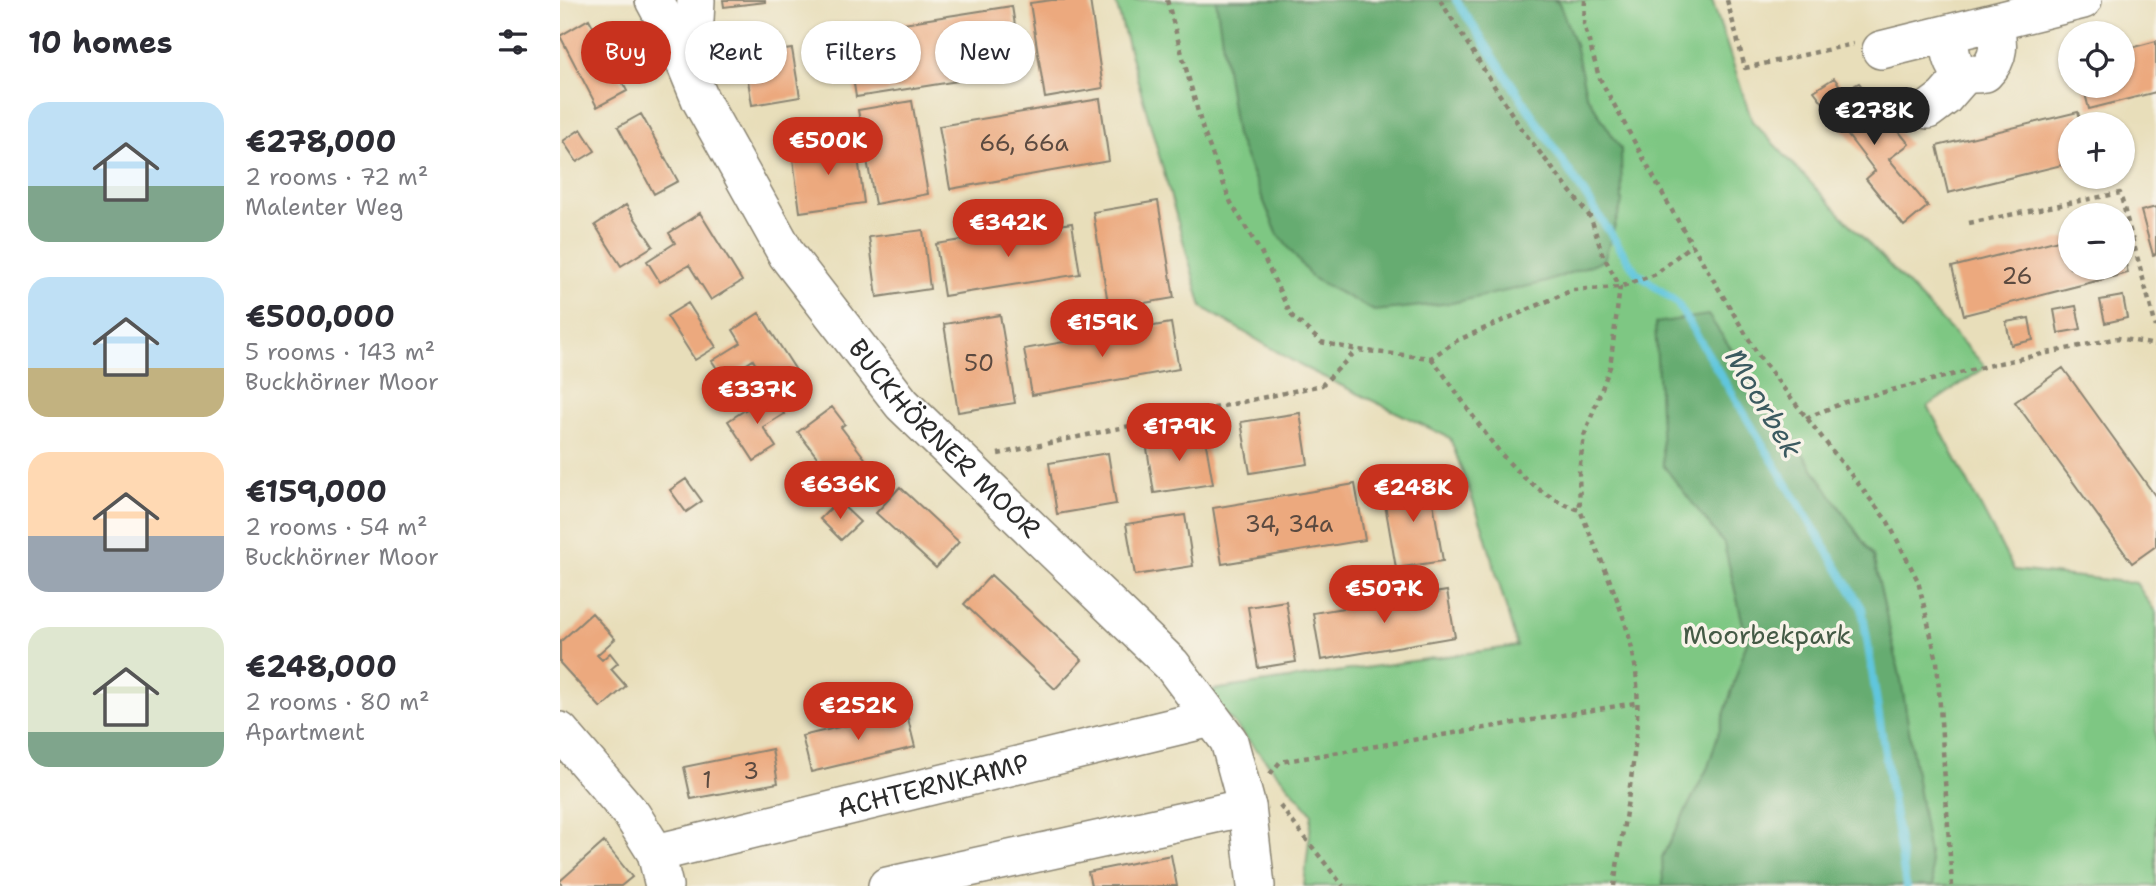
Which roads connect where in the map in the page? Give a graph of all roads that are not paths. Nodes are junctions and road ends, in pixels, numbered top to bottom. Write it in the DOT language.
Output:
graph roads {
  1 [pos="654,0"];
  2 [pos="696,0"];
  3 [pos="2083,0"];
  4 [pos="1994,23"];
  5 [pos="1948,34"];
  6 [pos="676,41"];
  7 [pos="1881,50"];
  8 [pos="1965,74"];
  9 [pos="1928,110"];
  10 [pos="1211,718"];
  11 [pos="560,731"];
  12 [pos="1255,795"];
  13 [pos="660,869"];
  14 [pos="887,886"];
  15 [pos="1256,886"];
  1 -- 6 [label="street, BUCKHÖRNER MOOR"];
  2 -- 6 [label="street"];
  3 -- 4 [label="street"];
  4 -- 5 [label="street"];
  4 -- 8 [label="street"];
  5 -- 7 [label="street"];
  5 -- 8 [label="street"];
  6 -- 10 [label="street, BUCKHÖRNER MOOR"];
  8 -- 9 [label="street"];
  10 -- 12 [label="street, BUCKHÖRNER MOOR"];
  10 -- 13 [label="street, ACHTERNKAMP"];
  11 -- 13 [label="street"];
  12 -- 14 [label="street"];
  12 -- 15 [label="street, BUCKHÖRNER MOOR"];
}
